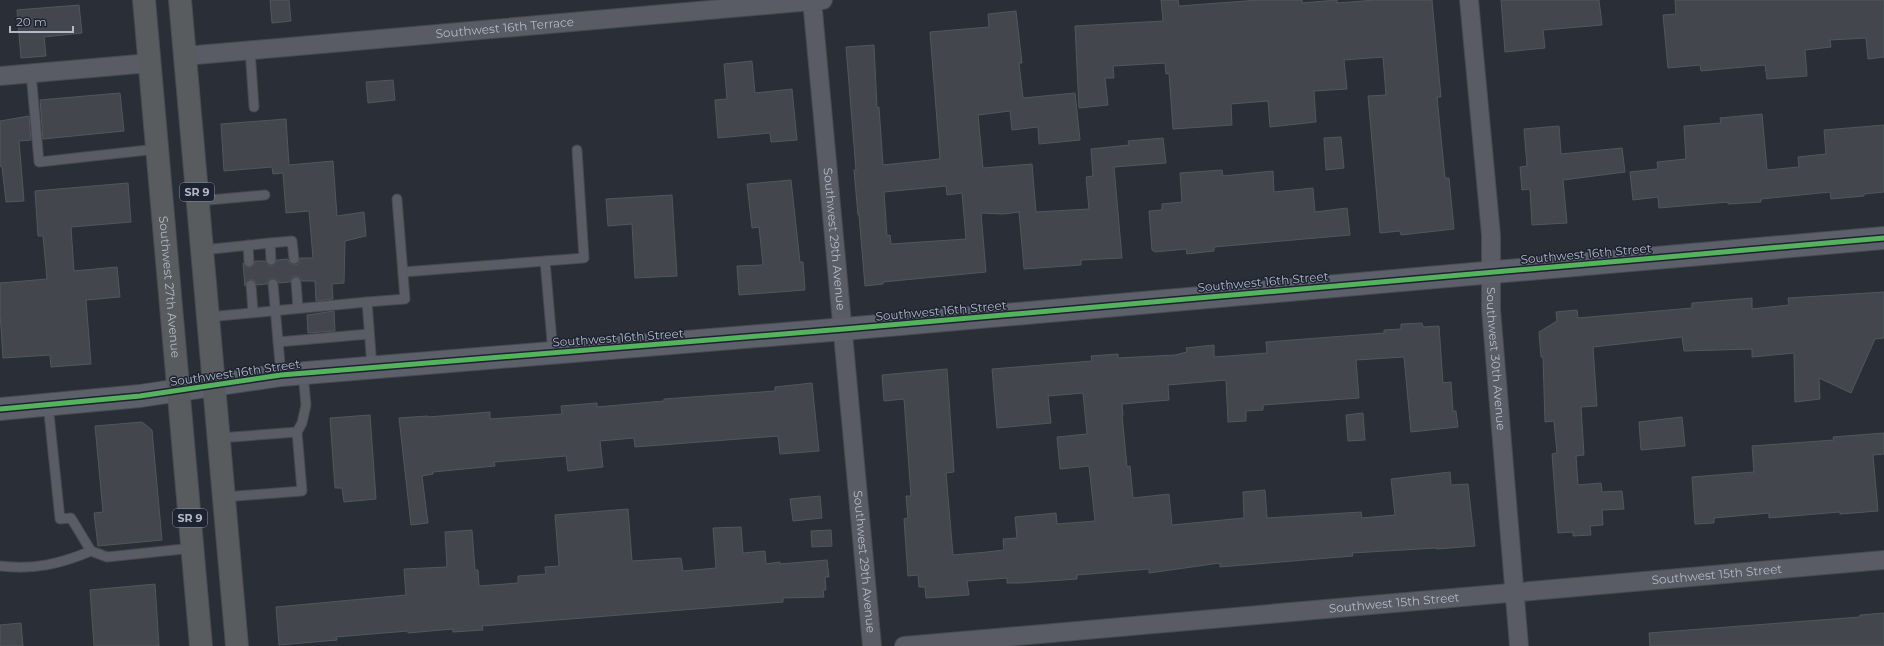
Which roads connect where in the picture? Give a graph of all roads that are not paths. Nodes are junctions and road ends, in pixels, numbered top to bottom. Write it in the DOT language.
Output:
graph roads {
  1 [pos="144,0"];
  2 [pos="180,0"];
  3 [pos="816,0"];
  4 [pos="1469,0"];
  5 [pos="250,50"];
  6 [pos="185,56"];
  7 [pos="150,63"];
  8 [pos="31,73"];
  9 [pos="0,76"];
  10 [pos="254,107"];
  11 [pos="157,150"];
  12 [pos="577,150"];
  13 [pos="265,195"];
  14 [pos="397,198"];
  15 [pos="198,201"];
  16 [pos="1884,238"];
  17 [pos="270,244"];
  18 [pos="248,245"];
  19 [pos="202,250"];
  20 [pos="294,259"];
  21 [pos="271,260"];
  22 [pos="545,261"];
  23 [pos="249,262"];
  24 [pos="403,272"];
  25 [pos="1491,272"];
  26 [pos="296,282"];
  27 [pos="272,284"];
  28 [pos="251,285"];
  29 [pos="366,302"];
  30 [pos="298,308"];
  31 [pos="275,310"];
  32 [pos="253,312"];
  33 [pos="208,317"];
  34 [pos="844,329"];
  35 [pos="369,334"];
  36 [pos="278,342"];
  37 [pos="553,353"];
  38 [pos="372,367"];
  39 [pos="303,373"];
  40 [pos="281,375"];
  41 [pos="214,384"];
  42 [pos="178,390"];
  43 [pos="48,404"];
  44 [pos="0,409"];
  45 [pos="297,432"];
  46 [pos="218,438"];
  47 [pos="224,497"];
  48 [pos="193,548"];
  49 [pos="91,551"];
  50 [pos="1884,560"];
  51 [pos="0,566"];
  52 [pos="1514,593"];
  53 [pos="202,646"];
  54 [pos="237,646"];
  55 [pos="872,646"];
  56 [pos="904,646"];
  57 [pos="1519,646"];
  1 -- 7 [label="highway, Southwest 27th Avenue / SR 9"];
  2 -- 6 [label="highway, SR 9"];
  3 -- 5 [label="street, Southwest 16th Terrace"];
  3 -- 34 [label="street, Southwest 29th Avenue"];
  4 -- 25 [label="street, Southwest 30th Avenue"];
  5 -- 6 [label="street, Southwest 16th Terrace"];
  5 -- 10 [label="lane"];
  6 -- 15 [label="highway, SR 9"];
  7 -- 8 [label="street"];
  7 -- 11 [label="highway, Southwest 27th Avenue / SR 9"];
  8 -- 9 [label="street"];
  8 -- 11 [label="lane"];
  11 -- 42 [label="highway, Southwest 27th Avenue / SR 9"];
  12 -- 22 [label="lane"];
  13 -- 15 [label="lane"];
  14 -- 24 [label="lane"];
  15 -- 19 [label="highway, SR 9"];
  16 -- 25 [label="street, Southwest 16th Street"];
  17 -- 18 [label="lane"];
  17 -- 20 [label="lane"];
  17 -- 21 [label="lane"];
  18 -- 19 [label="lane"];
  18 -- 23 [label="lane"];
  19 -- 33 [label="highway, SR 9"];
  22 -- 24 [label="lane"];
  22 -- 37 [label="lane"];
  24 -- 29 [label="lane"];
  25 -- 34 [label="street, Southwest 16th Street"];
  25 -- 52 [label="street, Southwest 30th Avenue"];
  26 -- 30 [label="lane"];
  27 -- 31 [label="lane"];
  28 -- 32 [label="lane"];
  29 -- 30 [label="lane"];
  29 -- 35 [label="lane"];
  30 -- 31 [label="lane"];
  31 -- 32 [label="lane"];
  31 -- 36 [label="lane"];
  32 -- 33 [label="lane"];
  33 -- 41 [label="highway, SR 9"];
  34 -- 37 [label="street, Southwest 16th Street"];
  34 -- 55 [label="street, Southwest 29th Avenue"];
  35 -- 36 [label="lane"];
  35 -- 38 [label="lane"];
  36 -- 40 [label="lane"];
  37 -- 38 [label="street, Southwest 16th Street"];
  38 -- 39 [label="street, Southwest 16th Street"];
  39 -- 40 [label="street, Southwest 16th Street"];
  39 -- 45 [label="lane"];
  40 -- 41 [label="street, Southwest 16th Street"];
  41 -- 42 [label="street, Southwest 16th Street"];
  41 -- 46 [label="highway, SR 9"];
  42 -- 43 [label="street, Southwest 16th Street"];
  42 -- 48 [label="highway, Southwest 27th Avenue / SR 9"];
  43 -- 44 [label="street, Southwest 16th Street"];
  43 -- 49 [label="lane"];
  45 -- 46 [label="lane"];
  45 -- 47 [label="lane"];
  46 -- 47 [label="highway, SR 9"];
  47 -- 54 [label="highway, SR 9"];
  48 -- 49 [label="lane"];
  48 -- 53 [label="highway, Southwest 27th Avenue / SR 9"];
  49 -- 51 [label="lane"];
  50 -- 52 [label="street, Southwest 15th Street"];
  52 -- 56 [label="street, Southwest 15th Street"];
  52 -- 57 [label="street, Southwest 30th Avenue"];
}
